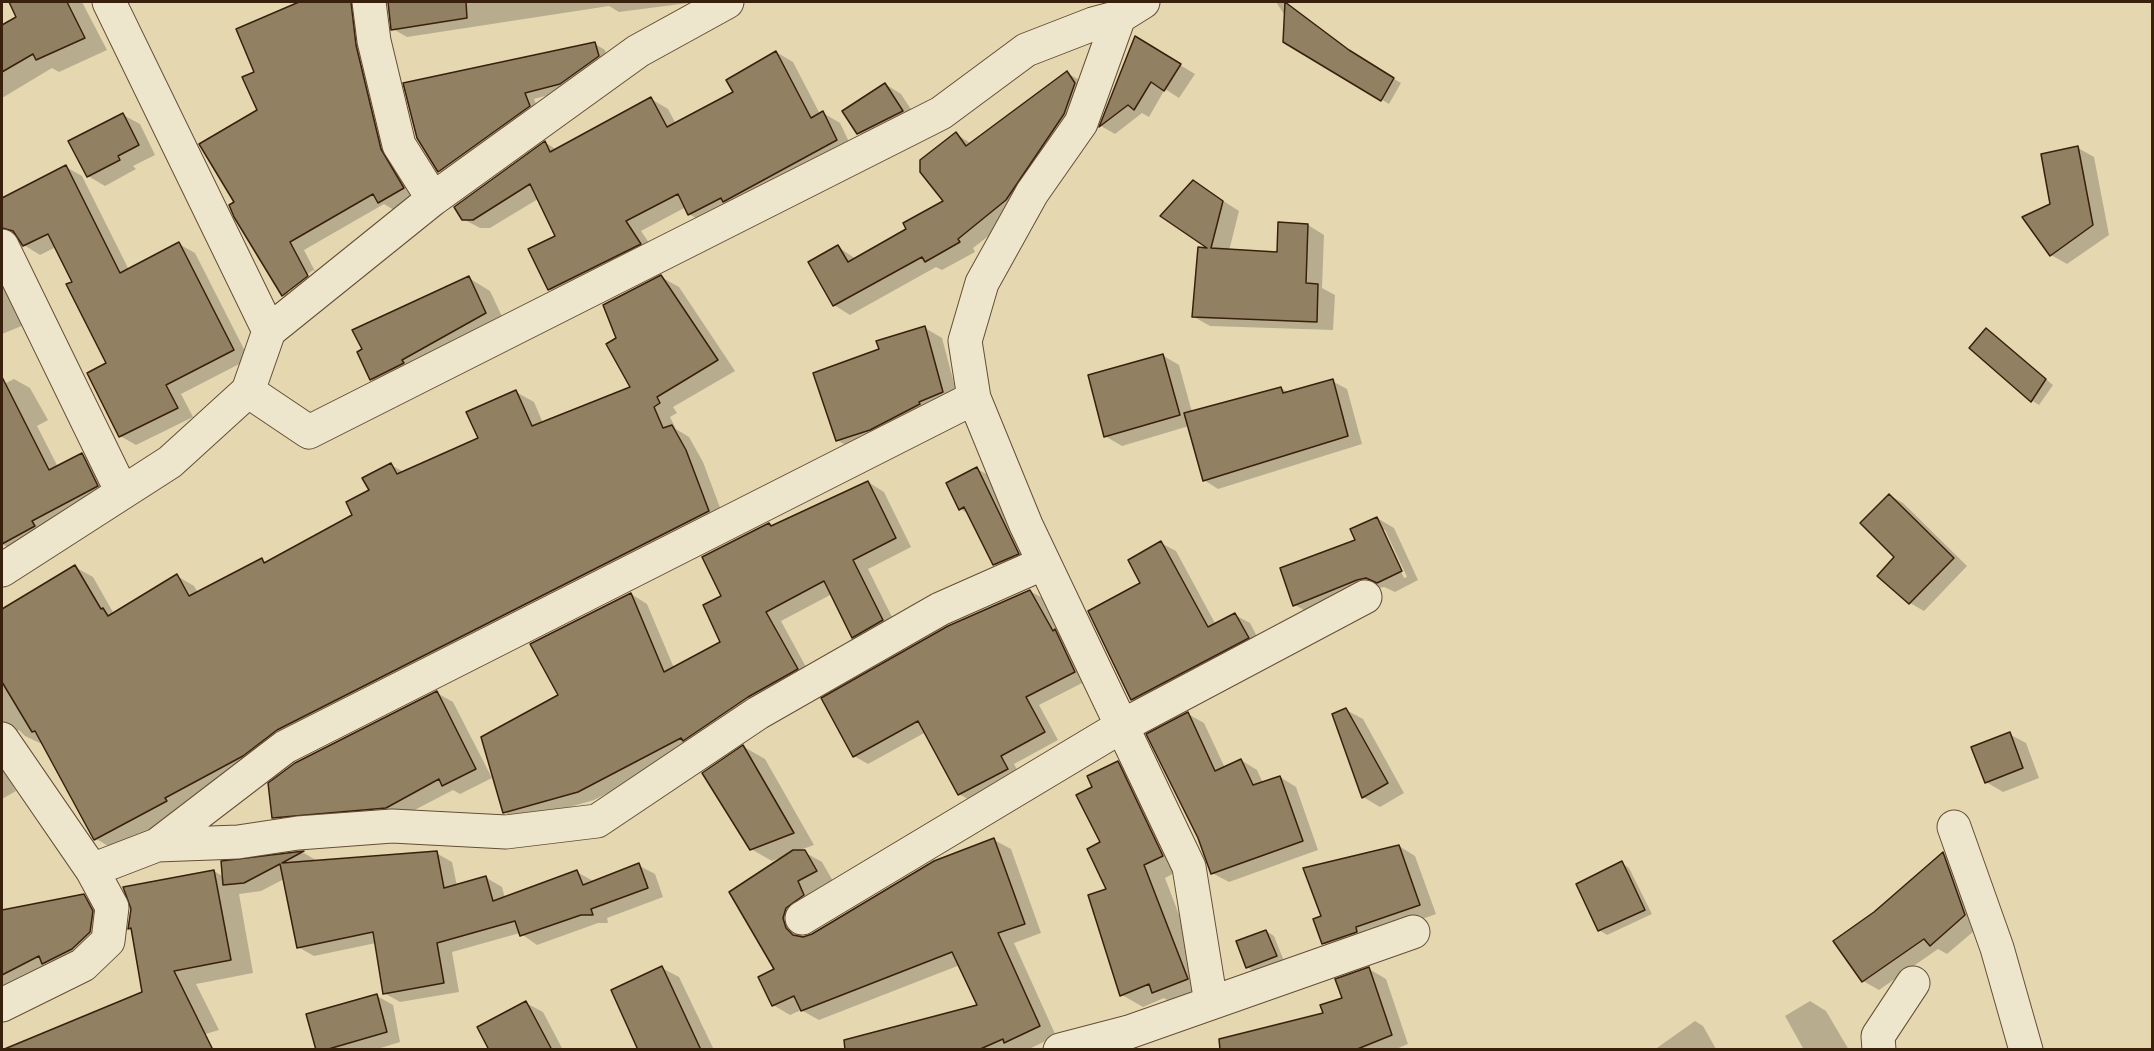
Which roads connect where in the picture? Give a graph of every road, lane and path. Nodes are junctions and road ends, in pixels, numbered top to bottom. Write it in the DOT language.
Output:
graph roads {
  1 [pos="109,2"];
  2 [pos="369,2"];
  3 [pos="727,2"];
  4 [pos="1131,9"];
  5 [pos="434,199"];
  6 [pos="2,246"];
  7 [pos="268,331"];
  8 [pos="248,391"];
  9 [pos="974,398"];
  10 [pos="122,492"];
  11 [pos="1044,563"];
  12 [pos="2,570"];
  13 [pos="1365,597"];
  14 [pos="1122,726"];
  15 [pos="2,739"];
  16 [pos="1954,827"];
  17 [pos="157,845"];
  18 [pos="92,870"];
  19 [pos="802,918"];
  20 [pos="1413,932"];
  21 [pos="1913,984"];
  22 [pos="1211,1003"];
  23 [pos="2,1005"];
  24 [pos="1060,1050"];
  25 [pos="1879,1050"];
  26 [pos="2026,1050"];
  1 -- 7 [label="street"];
  2 -- 5 [label="street"];
  3 -- 5 [label="street"];
  4 -- 8 [label="street"];
  4 -- 9 [label="street"];
  5 -- 7 [label="street"];
  6 -- 10 [label="street"];
  7 -- 8 [label="street"];
  8 -- 10 [label="street"];
  9 -- 11 [label="street"];
  9 -- 17 [label="street"];
  10 -- 12 [label="street"];
  11 -- 14 [label="street"];
  11 -- 17 [label="street"];
  13 -- 14 [label="street"];
  14 -- 19 [label="street"];
  14 -- 22 [label="street"];
  15 -- 18 [label="street"];
  16 -- 26 [label="street"];
  17 -- 18 [label="street"];
  18 -- 23 [label="street"];
  20 -- 22 [label="street"];
  21 -- 25 [label="street"];
  22 -- 24 [label="street"];
}
